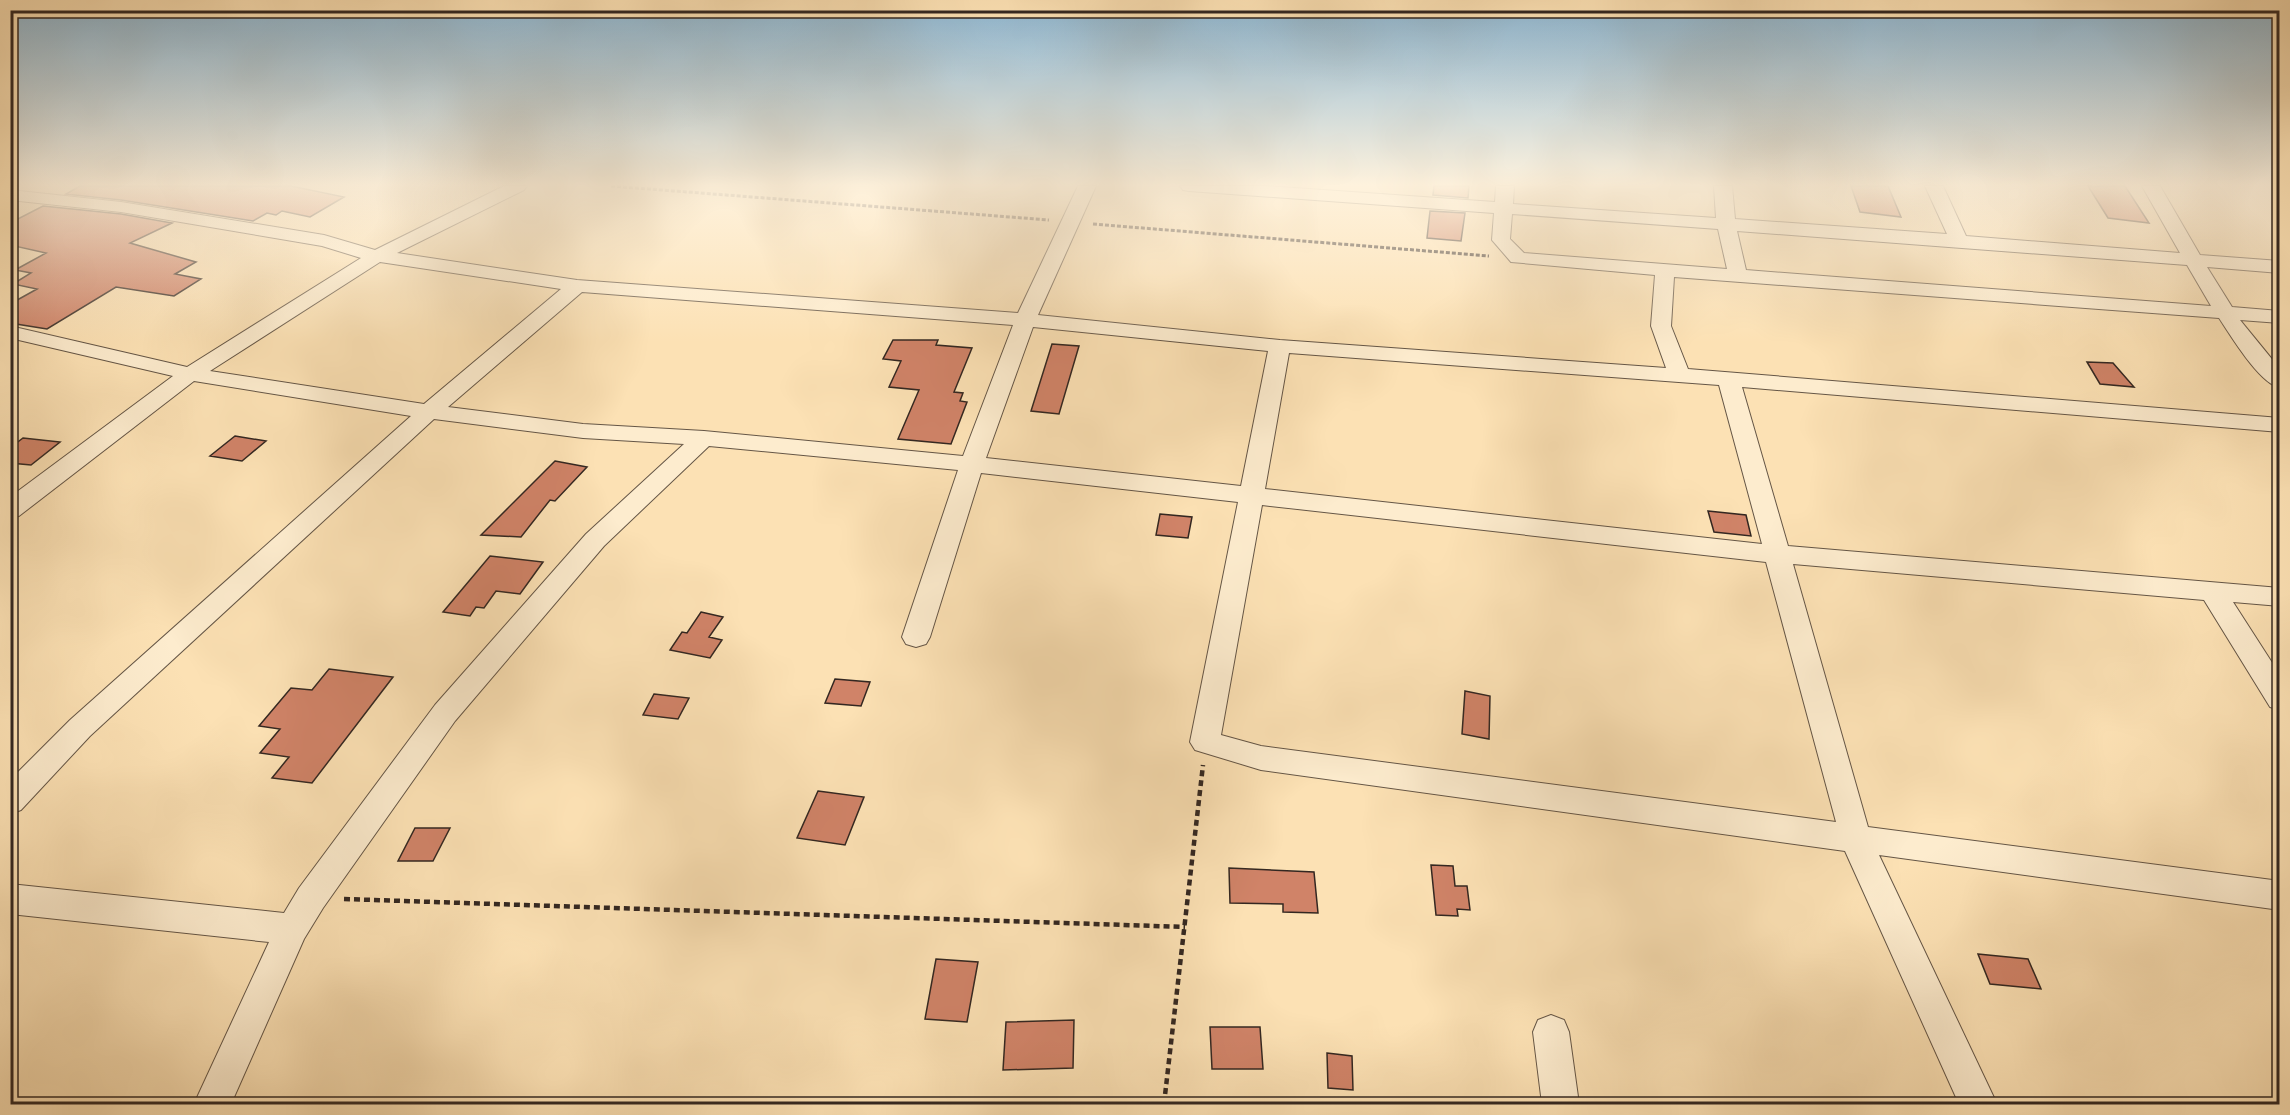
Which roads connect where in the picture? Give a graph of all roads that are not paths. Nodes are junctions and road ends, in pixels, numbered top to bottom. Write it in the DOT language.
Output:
graph roads {
  1 [pos="301,238"];
  2 [pos="414,238"];
  3 [pos="1063,238"];
  4 [pos="1501,238"];
  5 [pos="1729,238"];
  6 [pos="1918,238"];
  7 [pos="1958,238"];
  8 [pos="2182,238"];
  9 [pos="1959,241"];
  10 [pos="378,256"];
  11 [pos="2195,260"];
  12 [pos="2280,267"];
  13 [pos="1665,270"];
  14 [pos="1738,276"];
  15 [pos="578,286"];
  16 [pos="2224,312"];
  17 [pos="2280,317"];
  18 [pos="1024,320"];
  19 [pos="10,332"];
  20 [pos="1280,346"];
  21 [pos="190,374"];
  22 [pos="1679,375"];
  23 [pos="1729,380"];
  24 [pos="2280,382"];
  25 [pos="429,412"];
  26 [pos="2280,425"];
  27 [pos="704,438"];
  28 [pos="971,464"];
  29 [pos="1251,496"];
  30 [pos="10,510"];
  31 [pos="1776,554"];
  32 [pos="2211,590"];
  33 [pos="2280,597"];
  34 [pos="916,637"];
  35 [pos="2280,699"];
  36 [pos="10,801"];
  37 [pos="1856,839"];
  38 [pos="2280,896"];
  39 [pos="10,899"];
  40 [pos="292,929"];
  41 [pos="1551,1032"];
  42 [pos="212,1104"];
  43 [pos="1562,1104"];
  44 [pos="1978,1104"];
  1 -- 10 [label="street"];
  2 -- 10 [label="street"];
  3 -- 18 [label="street"];
  4 -- 13 [label="street"];
  5 -- 14 [label="street"];
  6 -- 9 [label="street"];
  7 -- 9 [label="street"];
  8 -- 11 [label="street"];
  9 -- 11 [label="street"];
  10 -- 15 [label="street"];
  10 -- 21 [label="street"];
  11 -- 12 [label="street"];
  11 -- 16 [label="street"];
  13 -- 14 [label="street"];
  13 -- 22 [label="street"];
  14 -- 16 [label="street"];
  15 -- 18 [label="street"];
  15 -- 25 [label="street"];
  16 -- 17 [label="street"];
  16 -- 24 [label="street"];
  18 -- 20 [label="street"];
  18 -- 28 [label="street"];
  19 -- 21 [label="street"];
  20 -- 22 [label="street"];
  20 -- 29 [label="street"];
  21 -- 25 [label="street"];
  21 -- 30 [label="street"];
  22 -- 23 [label="street"];
  23 -- 26 [label="street"];
  23 -- 31 [label="street"];
  25 -- 27 [label="street"];
  25 -- 36 [label="street"];
  27 -- 28 [label="street"];
  27 -- 40 [label="street"];
  28 -- 29 [label="street"];
  28 -- 34 [label="street"];
  29 -- 31 [label="street"];
  29 -- 37 [label="street"];
  31 -- 32 [label="street"];
  31 -- 37 [label="street"];
  32 -- 33 [label="street"];
  32 -- 35 [label="street"];
  37 -- 38 [label="street"];
  37 -- 44 [label="street"];
  39 -- 40 [label="street"];
  40 -- 42 [label="street"];
  41 -- 43 [label="street"];
}
